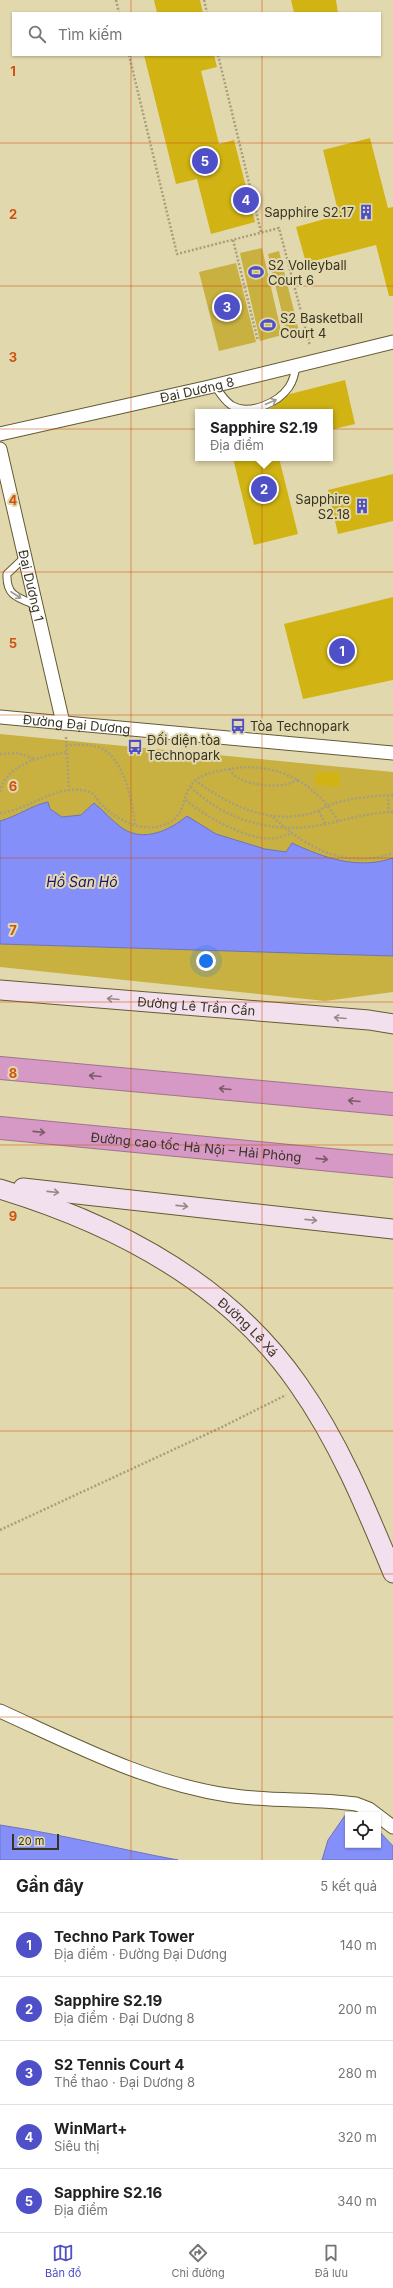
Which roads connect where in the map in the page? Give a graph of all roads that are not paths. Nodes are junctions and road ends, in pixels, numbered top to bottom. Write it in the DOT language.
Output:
graph roads {
  1 [pos="393,342"];
  2 [pos="296,366"];
  3 [pos="215,386"];
  4 [pos="240,409"];
  5 [pos="250,409"];
  6 [pos="0,434"];
  7 [pos="0,449"];
  8 [pos="25,557"];
  9 [pos="36,605"];
  10 [pos="0,717"];
  11 [pos="62,723"];
  12 [pos="393,752"];
  13 [pos="0,990"];
  14 [pos="393,1018"];
  15 [pos="369,1020"];
  16 [pos="393,1024"];
  17 [pos="0,1068"];
  18 [pos="393,1104"];
  19 [pos="0,1128"];
  20 [pos="393,1166"];
  21 [pos="0,1186"];
  22 [pos="0,1189"];
  23 [pos="393,1229"];
  24 [pos="393,1573"];
  25 [pos="0,1711"];
  26 [pos="393,1827"];
  1 -- 2 [label="street, Đại Dương 8"];
  2 -- 3 [label="street, Đại Dương 8"];
  5 -- 2 [label="lane, one-way"];
  3 -- 4 [label="lane, one-way"];
  3 -- 6 [label="street, Đại Dương 8"];
  7 -- 8 [label="street, Đại Dương 1"];
  8 -- 9 [label="street, Đại Dương 1"];
  8 -- 9 [label="lane, one-way"];
  9 -- 11 [label="street, Đại Dương 1"];
  10 -- 11 [label="street, Đường Đại Dương"];
  11 -- 12 [label="street, Đường Đại Dương"];
  15 -- 13 [label="main road, Đường Lê Trần Cẩn, one-way"];
  14 -- 15 [label="main road"];
  15 -- 16 [label="main road, Đường Lê Trần Cẩn"];
  18 -- 17 [label="highway, one-way"];
  19 -- 20 [label="highway, Đường cao tốc Hà Nội – Hải Phòng, one-way"];
  21 -- 23 [label="main road, one-way"];
  22 -- 24 [label="main road, Đường Lê Xá"];
  25 -- 26 [label="street"];
}
